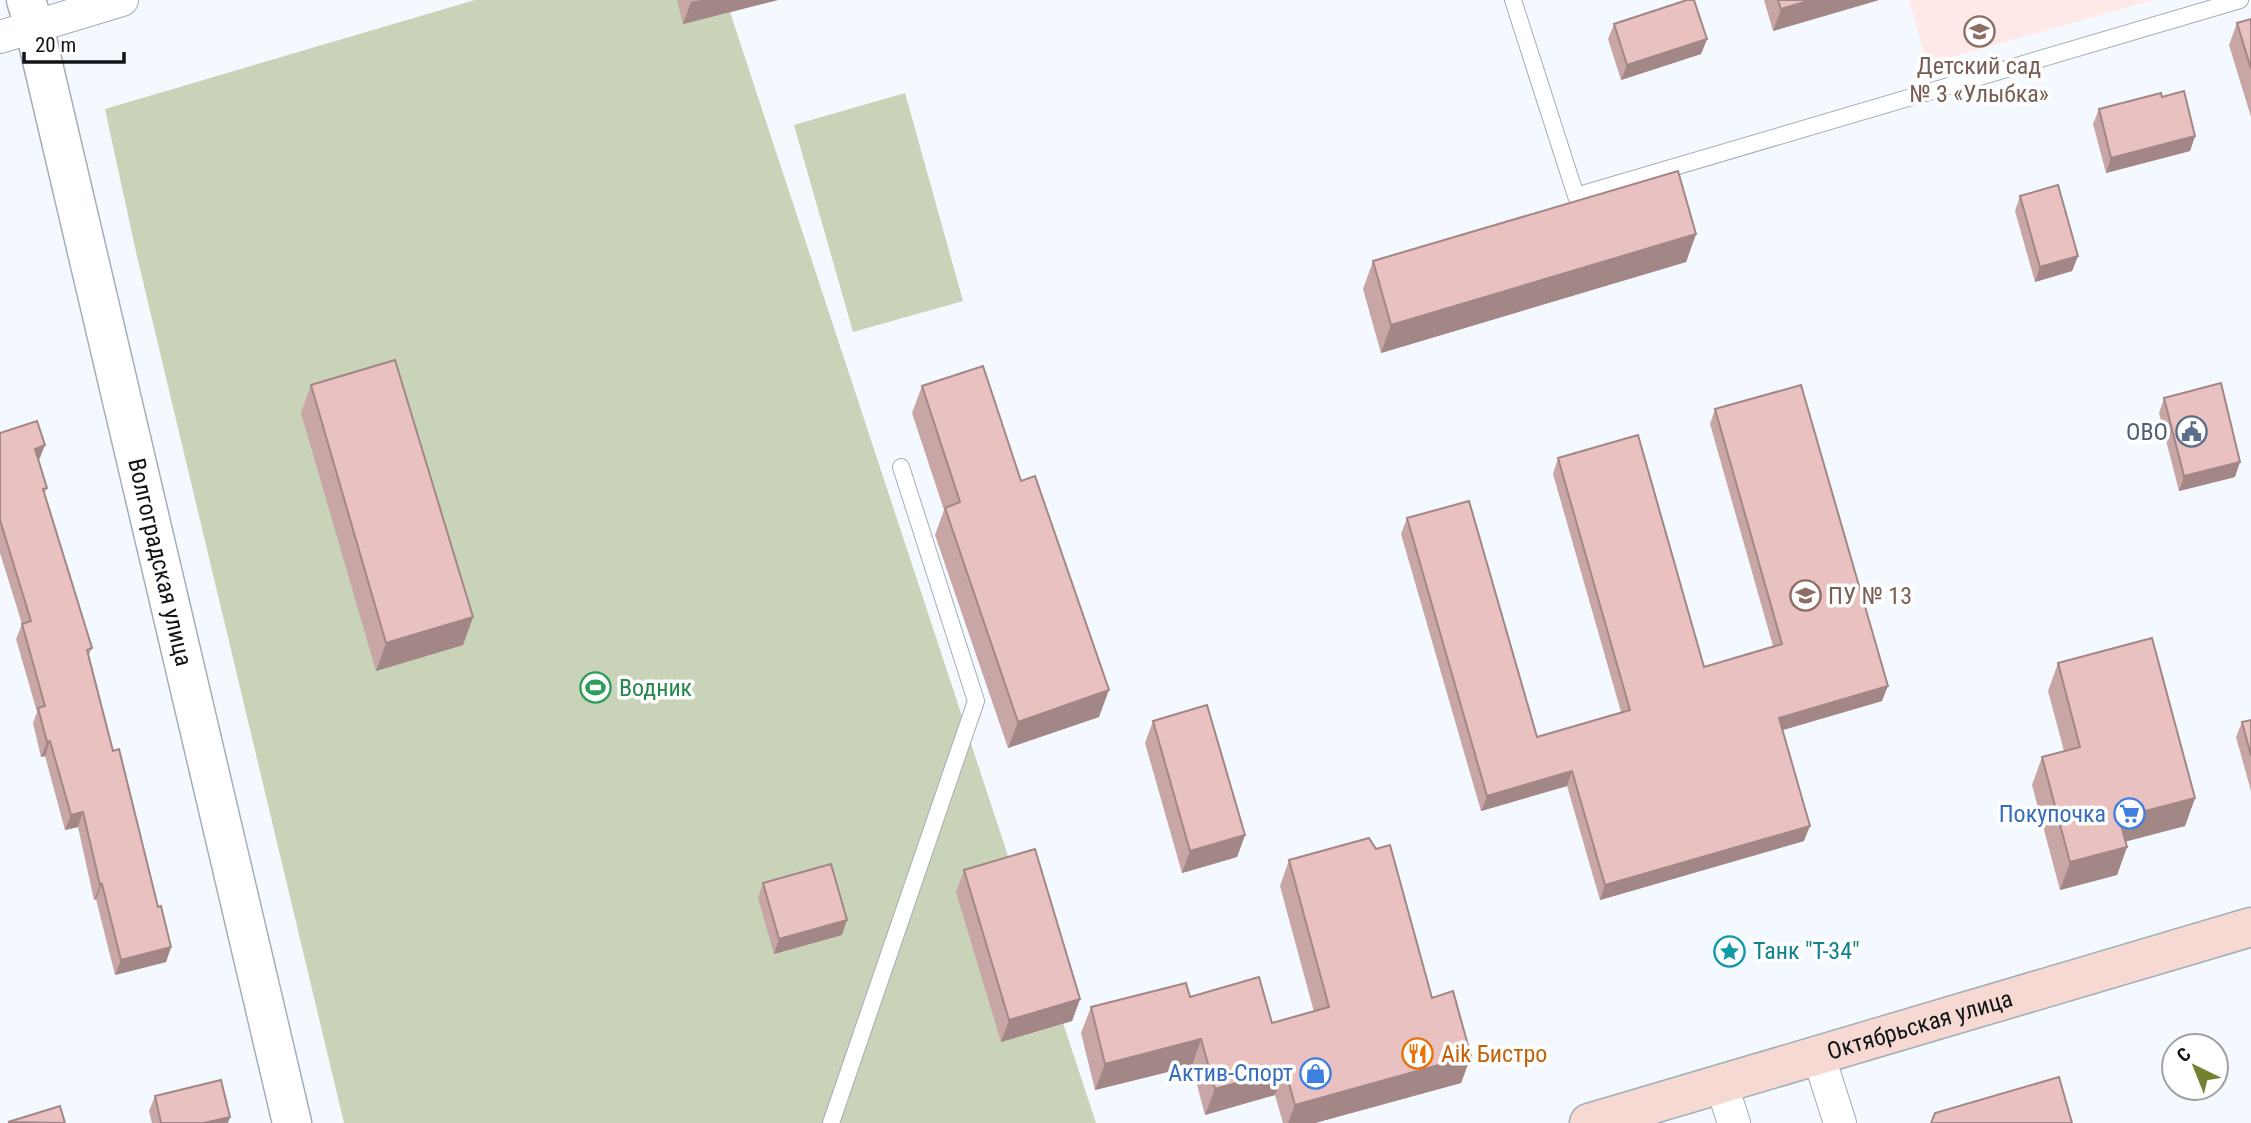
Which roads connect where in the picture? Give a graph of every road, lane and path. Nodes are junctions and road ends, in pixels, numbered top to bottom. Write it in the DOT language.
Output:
graph roads {
  1 [pos="122,0"];
  2 [pos="1513,0"];
  3 [pos="2240,0"];
  4 [pos="20,21"];
  5 [pos="901,467"];
  6 [pos="2251,927"];
  7 [pos="1818,1054"];
  8 [pos="1721,1083"];
  9 [pos="292,1123"];
  10 [pos="831,1123"];
  11 [pos="1589,1123"];
  12 [pos="1734,1123"];
  13 [pos="1840,1123"];
  1 -- 4 [label="street"];
  2 -- 3 [label="lane"];
  4 -- 9 [label="street, Волгоградская улица"];
  5 -- 10 [label="lane"];
  6 -- 7 [label="main road, Октябрьская улица"];
  7 -- 8 [label="main road, Октябрьская улица"];
  7 -- 13 [label="street"];
  8 -- 11 [label="main road, Октябрьская улица"];
  8 -- 12 [label="street"];
}
